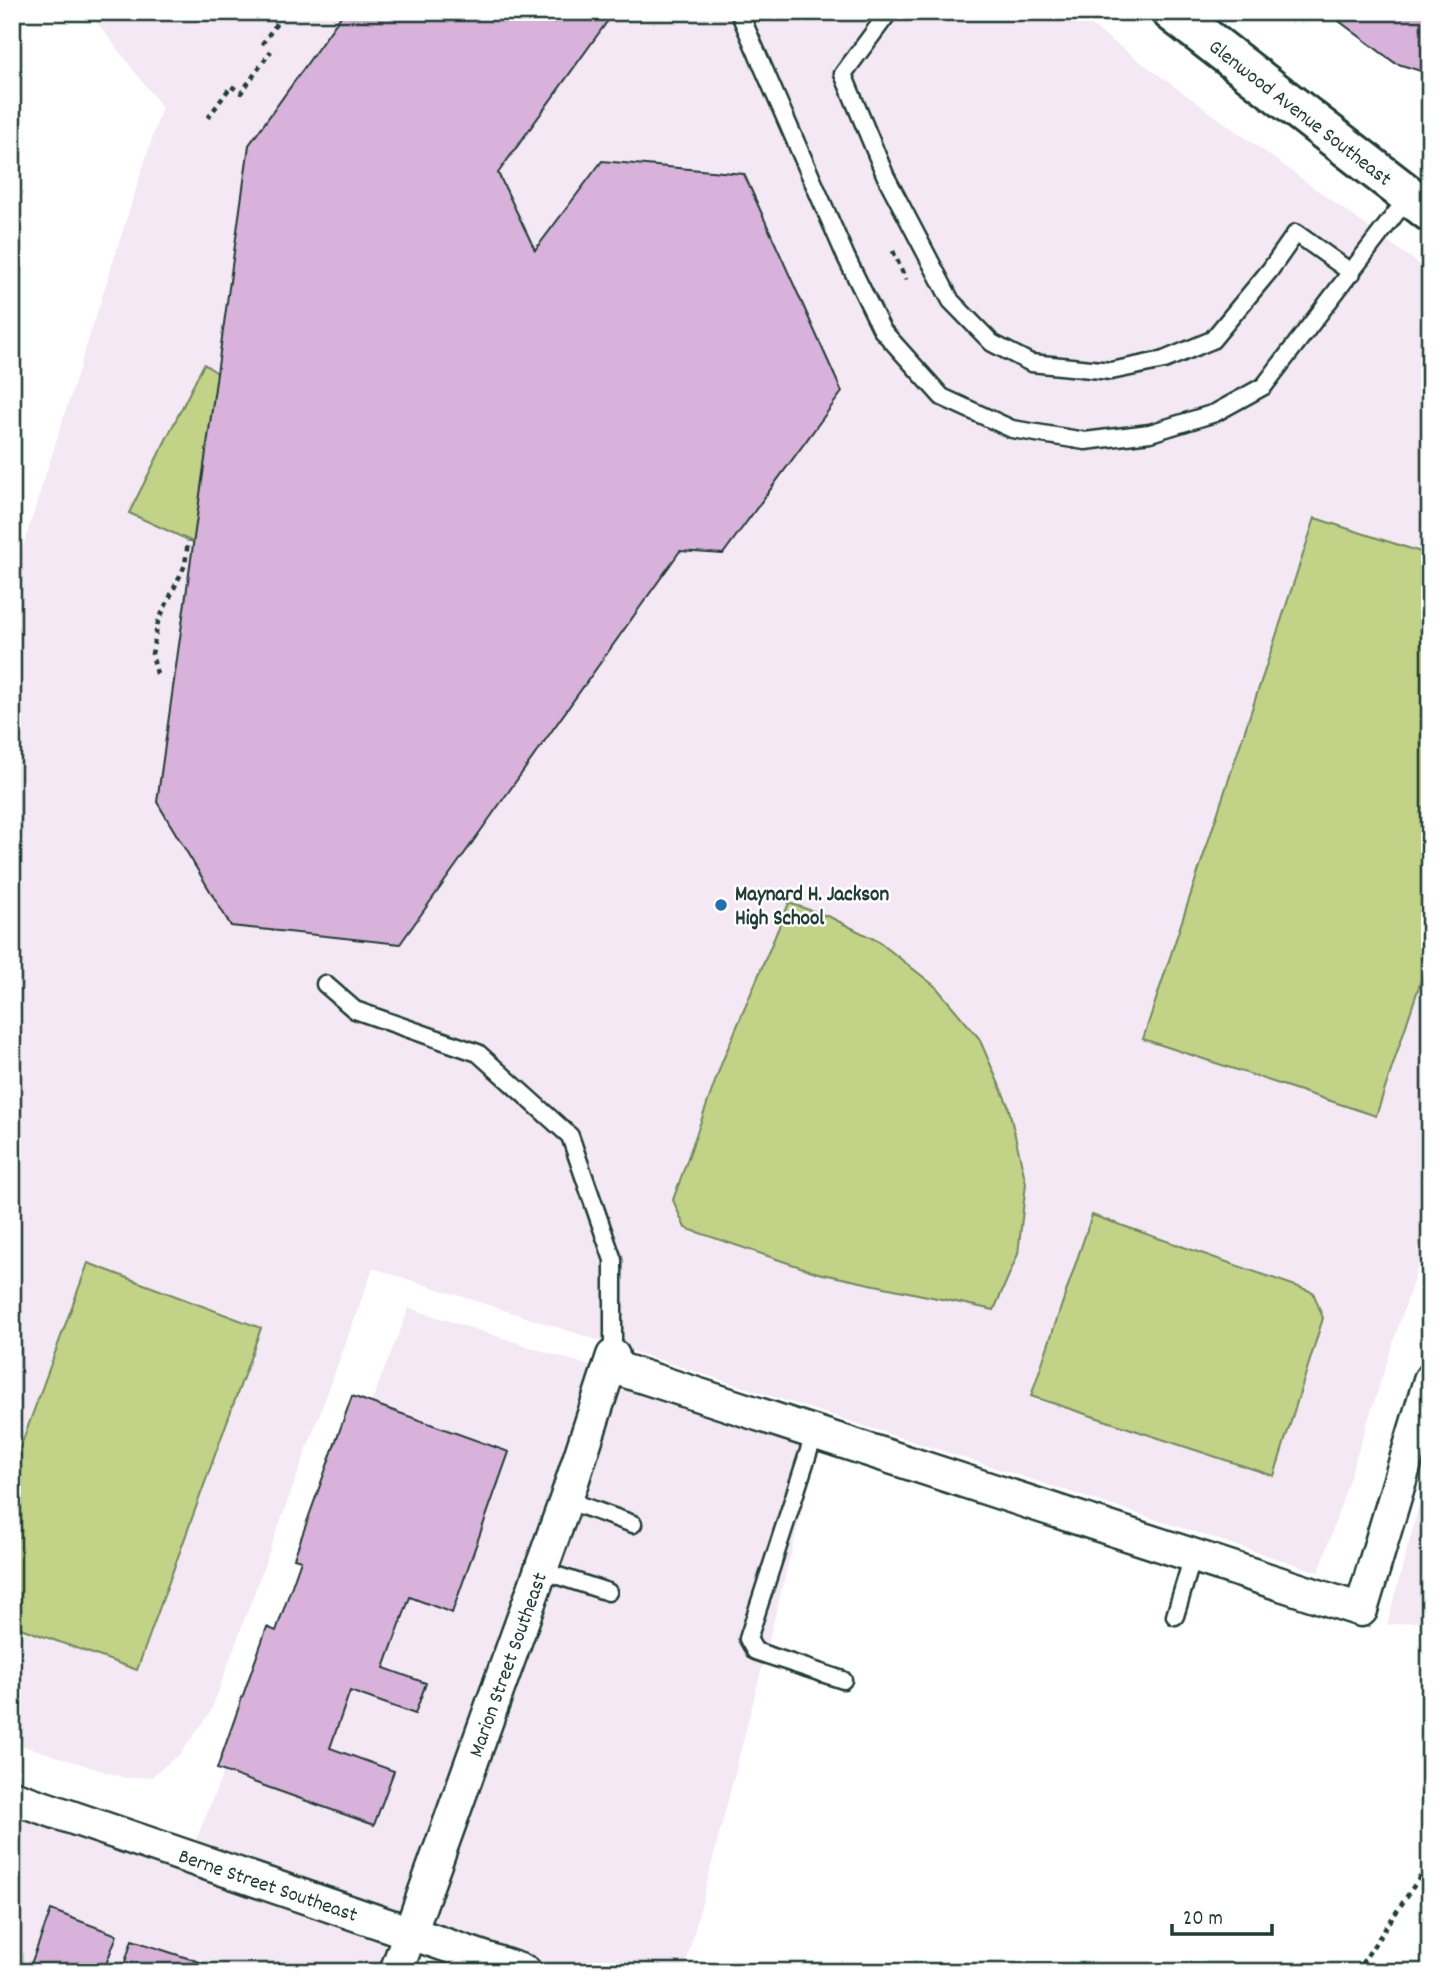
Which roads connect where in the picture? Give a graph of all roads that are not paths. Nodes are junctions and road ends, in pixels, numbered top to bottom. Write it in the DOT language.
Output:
graph roads {
  1 [pos="739,12"];
  2 [pos="889,12"];
  3 [pos="1172,12"];
  4 [pos="1419,204"];
  5 [pos="1352,273"];
  6 [pos="326,984"];
  7 [pos="612,1361"];
  8 [pos="1430,1381"];
  9 [pos="815,1432"];
  10 [pos="566,1500"];
  11 [pos="633,1524"];
  12 [pos="1194,1556"];
  13 [pos="540,1570"];
  14 [pos="608,1592"];
  15 [pos="1175,1616"];
  16 [pos="843,1680"];
  17 [pos="12,1797"];
  18 [pos="410,1932"];
  19 [pos="396,1972"];
  20 [pos="525,1972"];
  1 -- 5 [label="lane"];
  2 -- 5 [label="lane"];
  3 -- 4 [label="street, Glenwood Avenue Southeast"];
  4 -- 5 [label="lane"];
  6 -- 7 [label="lane"];
  7 -- 9 [label="street"];
  7 -- 10 [label="street, Marion Street Southeast"];
  8 -- 12 [label="street"];
  9 -- 12 [label="street"];
  9 -- 16 [label="lane"];
  10 -- 11 [label="lane"];
  10 -- 13 [label="street, Marion Street Southeast"];
  12 -- 15 [label="lane"];
  13 -- 14 [label="lane"];
  13 -- 18 [label="street, Marion Street Southeast"];
  17 -- 18 [label="street, Berne Street Southeast"];
  18 -- 19 [label="street, Marion Street Southeast"];
  18 -- 20 [label="street, Berne Street Southeast"];
}
